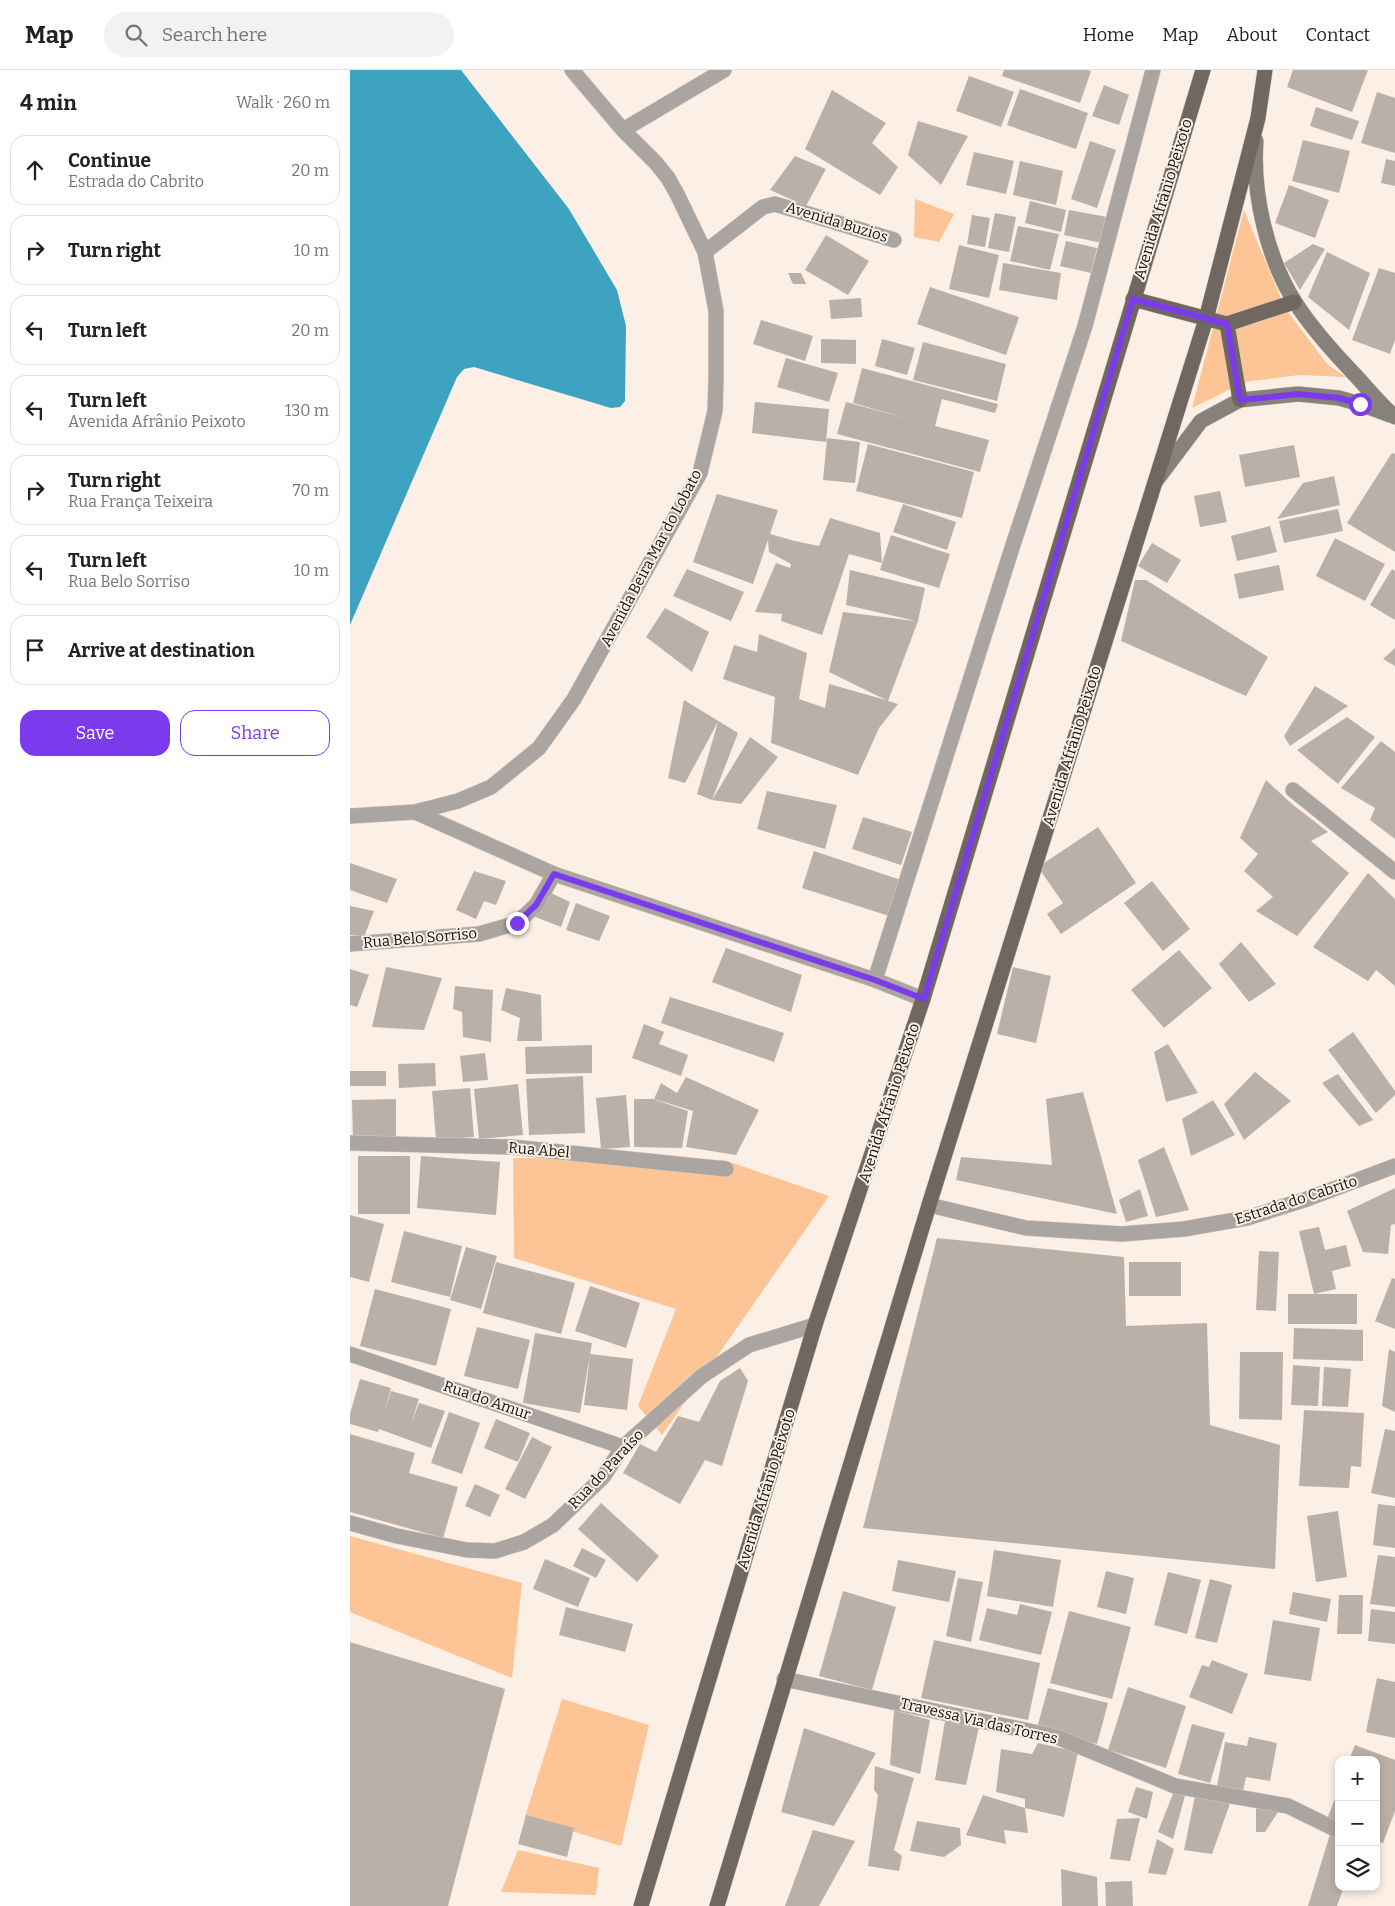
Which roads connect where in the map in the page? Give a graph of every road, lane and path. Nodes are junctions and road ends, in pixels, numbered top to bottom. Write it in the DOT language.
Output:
graph roads {
  1 [pos="572,70"];
  2 [pos="724,70"];
  3 [pos="1153,70"];
  4 [pos="1202,70"];
  5 [pos="1264,70"];
  6 [pos="1258,118"];
  7 [pos="623,130"];
  8 [pos="894,240"];
  9 [pos="705,252"];
  10 [pos="1133,299"];
  11 [pos="1294,302"];
  12 [pos="1206,318"];
  13 [pos="1227,324"];
  14 [pos="1240,400"];
  15 [pos="1394,417"];
  16 [pos="1155,482"];
  17 [pos="1293,790"];
  18 [pos="416,812"];
  19 [pos="350,816"];
  20 [pos="1395,872"];
  21 [pos="554,874"];
  22 [pos="350,944"];
  23 [pos="875,980"];
  24 [pos="924,999"];
  25 [pos="350,1143"];
  26 [pos="1395,1166"];
  27 [pos="726,1169"];
  28 [pos="928,1205"];
  29 [pos="815,1325"];
  30 [pos="350,1354"];
  31 [pos="623,1447"];
  32 [pos="350,1523"];
  33 [pos="784,1679"];
  34 [pos="1335,1829"];
  35 [pos="641,1906"];
  36 [pos="717,1906"];
  1 -- 7 [label="street, Avenida Beira Mar do Lobato"];
  2 -- 7 [label="street"];
  3 -- 23 [label="street"];
  4 -- 10 [label="main road, Avenida Afrânio Peixoto"];
  5 -- 6 [label="main road, Avenida Afrânio Peixoto"];
  6 -- 11 [label="main road"];
  6 -- 12 [label="main road, Avenida Afrânio Peixoto"];
  7 -- 9 [label="street, Avenida Beira Mar do Lobato"];
  8 -- 9 [label="street, Avenida Buzios"];
  9 -- 18 [label="street, Avenida Beira Mar do Lobato"];
  10 -- 12 [label="main road"];
  10 -- 24 [label="main road, Avenida Afrânio Peixoto"];
  11 -- 13 [label="main road"];
  11 -- 15 [label="main road"];
  12 -- 13 [label="main road"];
  12 -- 16 [label="main road, Avenida Afrânio Peixoto"];
  13 -- 14 [label="main road"];
  14 -- 15 [label="main road"];
  14 -- 16 [label="main road"];
  16 -- 28 [label="main road, Avenida Afrânio Peixoto"];
  17 -- 20 [label="street"];
  18 -- 19 [label="street, Avenida Beira Mar do Lobato"];
  18 -- 21 [label="street"];
  21 -- 22 [label="street, Rua Belo Sorriso"];
  21 -- 23 [label="street"];
  23 -- 24 [label="street"];
  24 -- 29 [label="main road, Avenida Afrânio Peixoto"];
  25 -- 27 [label="street, Rua Abel"];
  26 -- 28 [label="street, Estrada do Cabrito"];
  28 -- 33 [label="main road, Avenida Afrânio Peixoto"];
  29 -- 31 [label="street, Rua do Paraíso"];
  29 -- 35 [label="main road, Avenida Afrânio Peixoto"];
  30 -- 31 [label="street, Rua do Amur"];
  31 -- 32 [label="street, Rua do Paraíso"];
  33 -- 34 [label="street, Travessa Via das Torres"];
  33 -- 36 [label="main road, Avenida Afrânio Peixoto"];
}
